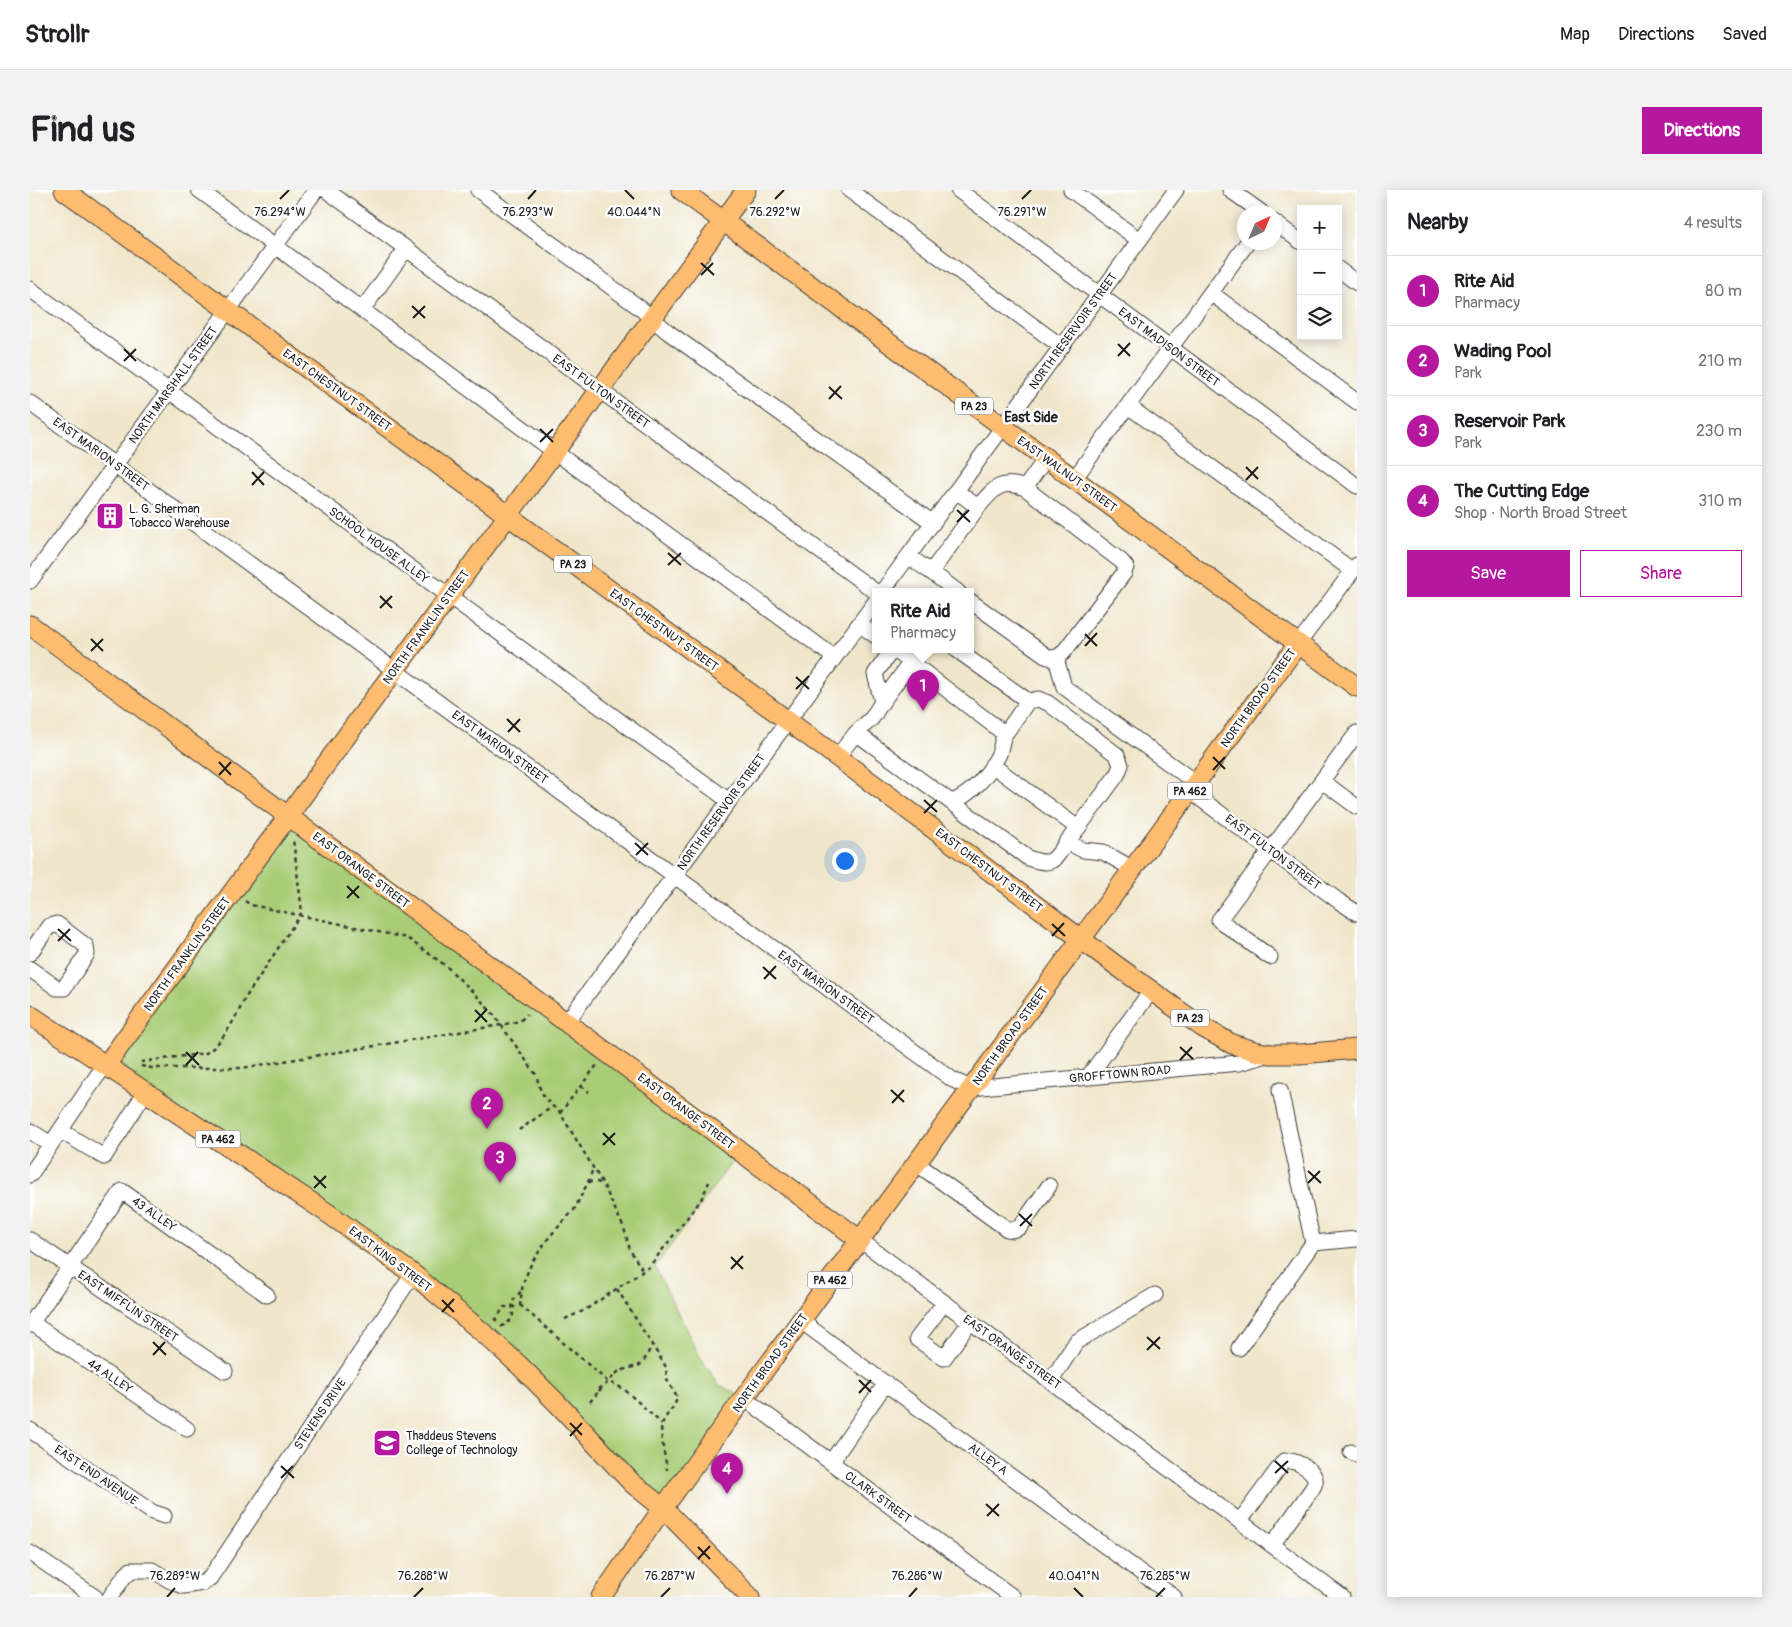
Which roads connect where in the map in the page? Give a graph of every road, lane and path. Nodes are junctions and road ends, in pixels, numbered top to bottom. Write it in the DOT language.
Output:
graph roads {
  1 [pos="64,190"];
  2 [pos="199,190"];
  3 [pos="316,190"];
  4 [pos="326,190"];
  5 [pos="478,190"];
  6 [pos="681,190"];
  7 [pos="746,190"];
  8 [pos="849,190"];
  9 [pos="958,190"];
  10 [pos="1070,190"];
  11 [pos="1176,190"];
  12 [pos="1230,190"];
  13 [pos="1251,205"];
  14 [pos="724,221"];
  15 [pos="1282,228"];
  16 [pos="1297,239"];
  17 [pos="1140,240"];
  18 [pos="275,246"];
  19 [pos="406,249"];
  20 [pos="1242,250"];
  21 [pos="1342,272"];
  22 [pos="1357,283"];
  23 [pos="30,289"];
  24 [pos="1211,294"];
  25 [pos="1099,295"];
  26 [pos="362,310"];
  27 [pos="228,311"];
  28 [pos="652,318"];
  29 [pos="1062,346"];
  30 [pos="1171,348"];
  31 [pos="600,390"];
  32 [pos="169,391"];
  33 [pos="1357,402"];
  34 [pos="30,403"];
  35 [pos="1128,406"];
  36 [pos="1003,427"];
  37 [pos="555,451"];
  38 [pos="1046,458"];
  39 [pos="115,465"];
  40 [pos="1074,479"];
  41 [pos="1357,486"];
  42 [pos="1024,488"];
  43 [pos="956,491"];
  44 [pos="978,507"];
  45 [pos="508,516"];
  46 [pos="933,523"];
  47 [pos="908,556"];
  48 [pos="1355,568"];
  49 [pos="931,572"];
  50 [pos="30,581"];
  51 [pos="885,588"];
  52 [pos="953,588"];
  53 [pos="872,589"];
  54 [pos="449,596"];
  55 [pos="974,604"];
  56 [pos="872,606"];
  57 [pos="858,624"];
  58 [pos="30,625"];
  59 [pos="872,633"];
  60 [pos="1298,644"];
  61 [pos="891,653"];
  62 [pos="898,653"];
  63 [pos="961,653"];
  64 [pos="834,657"];
  65 [pos="1056,658"];
  66 [pos="911,662"];
  67 [pos="395,670"];
  68 [pos="1357,687"];
  69 [pos="1028,701"];
  70 [pos="882,702"];
  71 [pos="787,721"];
  72 [pos="856,733"];
  73 [pos="1357,733"];
  74 [pos="1003,737"];
  75 [pos="837,757"];
  76 [pos="992,766"];
  77 [pos="1322,782"];
  78 [pos="1193,787"];
  79 [pos="729,800"];
  80 [pos="952,802"];
  81 [pos="1357,807"];
  82 [pos="287,816"];
  83 [pos="1078,828"];
  84 [pos="1067,842"];
  85 [pos="294,846"];
  86 [pos="1271,851"];
  87 [pos="1133,868"];
  88 [pos="674,875"];
  89 [pos="251,905"];
  90 [pos="1357,913"];
  91 [pos="301,915"];
  92 [pos="1082,939"];
  93 [pos="30,953"];
  94 [pos="1270,957"];
  95 [pos="30,969"];
  96 [pos="1151,991"];
  97 [pos="527,1014"];
  98 [pos="30,1015"];
  99 [pos="566,1023"];
  100 [pos="501,1025"];
  101 [pos="1357,1049"];
  102 [pos="606,1052"];
  103 [pos="1271,1054"];
  104 [pos="141,1062"];
  105 [pos="106,1065"];
  106 [pos="141,1066"];
  107 [pos="1088,1077"];
  108 [pos="581,1086"];
  109 [pos="972,1088"];
  110 [pos="1280,1090"];
  111 [pos="146,1091"];
  112 [pos="589,1092"];
  113 [pos="552,1107"];
  114 [pos="560,1113"];
  115 [pos="518,1130"];
  116 [pos="30,1131"];
  117 [pos="61,1131"];
  118 [pos="51,1144"];
  119 [pos="916,1163"];
  120 [pos="593,1168"];
  121 [pos="30,1175"];
  122 [pos="588,1182"];
  123 [pos="709,1182"];
  124 [pos="603,1184"];
  125 [pos="1049,1186"];
  126 [pos="1357,1239"];
  127 [pos="30,1240"];
  128 [pos="860,1240"];
  129 [pos="1313,1243"];
  130 [pos="69,1266"];
  131 [pos="643,1271"];
  132 [pos="413,1274"];
  133 [pos="617,1289"];
  134 [pos="522,1290"];
  135 [pos="267,1295"];
  136 [pos="1155,1295"];
  137 [pos="944,1303"];
  138 [pos="520,1305"];
  139 [pos="513,1307"];
  140 [pos="565,1319"];
  141 [pos="801,1320"];
  142 [pos="970,1322"];
  143 [pos="31,1324"];
  144 [pos="487,1336"];
  145 [pos="652,1345"];
  146 [pos="1239,1348"];
  147 [pos="225,1371"];
  148 [pos="608,1381"];
  149 [pos="1051,1381"];
  150 [pos="886,1384"];
  151 [pos="744,1398"];
  152 [pos="590,1402"];
  153 [pos="662,1424"];
  154 [pos="188,1429"];
  155 [pos="30,1430"];
  156 [pos="831,1462"];
  157 [pos="668,1470"];
  158 [pos="663,1508"];
  159 [pos="164,1516"];
  160 [pos="1240,1521"];
  161 [pos="1272,1545"];
  162 [pos="30,1553"];
  163 [pos="95,1597"];
  164 [pos="110,1597"];
  165 [pos="601,1597"];
  166 [pos="750,1597"];
  167 [pos="1013,1597"];
  168 [pos="1174,1597"];
  169 [pos="1342,1597"];
  1 -- 27 [label="main road, EAST CHESTNUT STREET / PA 23"];
  2 -- 18 [label="street"];
  3 -- 18 [label="street, NORTH MARSHALL STREET"];
  4 -- 19 [label="street, EAST FULTON STREET"];
  5 -- 28 [label="street"];
  6 -- 14 [label="main road, EAST WALNUT STREET / PA 23"];
  7 -- 14 [label="main road, NORTH FRANKLIN STREET"];
  8 -- 29 [label="street"];
  9 -- 25 [label="street, EAST MADISON STREET"];
  10 -- 17 [label="street"];
  11 -- 17 [label="street, NORTH RESERVOIR STREET"];
  12 -- 13 [label="street"];
  14 -- 28 [label="main road, NORTH FRANKLIN STREET"];
  14 -- 36 [label="main road, EAST WALNUT STREET / PA 23"];
  15 -- 16 [label="street"];
  17 -- 25 [label="street, NORTH RESERVOIR STREET"];
  18 -- 26 [label="street"];
  18 -- 27 [label="street, NORTH MARSHALL STREET"];
  19 -- 26 [label="street"];
  19 -- 31 [label="street, EAST FULTON STREET"];
  20 -- 24 [label="street"];
  21 -- 22 [label="street"];
  23 -- 32 [label="street, SCHOOL HOUSE ALLEY"];
  24 -- 30 [label="street"];
  24 -- 33 [label="street"];
  25 -- 29 [label="street, NORTH RESERVOIR STREET"];
  25 -- 30 [label="street, EAST MADISON STREET"];
  26 -- 37 [label="street"];
  27 -- 32 [label="street, NORTH MARSHALL STREET"];
  27 -- 45 [label="main road, EAST CHESTNUT STREET / PA 23"];
  28 -- 31 [label="main road, NORTH FRANKLIN STREET"];
  28 -- 46 [label="street"];
  29 -- 36 [label="street, NORTH RESERVOIR STREET"];
  30 -- 35 [label="street"];
  30 -- 41 [label="street, EAST MADISON STREET"];
  31 -- 37 [label="main road, NORTH FRANKLIN STREET"];
  31 -- 53 [label="street, EAST FULTON STREET"];
  32 -- 39 [label="street, NORTH MARSHALL STREET"];
  32 -- 54 [label="street, SCHOOL HOUSE ALLEY"];
  34 -- 39 [label="street, EAST MARION STREET"];
  35 -- 40 [label="street"];
  35 -- 48 [label="street"];
  36 -- 38 [label="main road, EAST WALNUT STREET / PA 23"];
  36 -- 43 [label="street, NORTH RESERVOIR STREET"];
  37 -- 45 [label="main road, NORTH FRANKLIN STREET"];
  37 -- 64 [label="street"];
  38 -- 40 [label="main road, EAST WALNUT STREET / PA 23"];
  38 -- 42 [label="street"];
  39 -- 50 [label="street, NORTH MARSHALL STREET"];
  39 -- 67 [label="street, EAST MARION STREET"];
  40 -- 60 [label="main road, EAST WALNUT STREET / PA 23"];
  42 -- 44 [label="street"];
  42 -- 65 [label="street"];
  43 -- 44 [label="street"];
  43 -- 46 [label="street, NORTH RESERVOIR STREET"];
  44 -- 49 [label="street"];
  45 -- 54 [label="main road, NORTH FRANKLIN STREET"];
  45 -- 71 [label="main road, EAST CHESTNUT STREET / PA 23"];
  46 -- 47 [label="street, NORTH RESERVOIR STREET"];
  47 -- 49 [label="street"];
  47 -- 51 [label="street, NORTH RESERVOIR STREET"];
  48 -- 60 [label="street, NORTH BROAD STREET"];
  49 -- 52 [label="street"];
  54 -- 67 [label="main road, NORTH FRANKLIN STREET"];
  54 -- 79 [label="street, SCHOOL HOUSE ALLEY"];
  55 -- 65 [label="street"];
  56 -- 57 [label="street, NORTH RESERVOIR STREET"];
  57 -- 59 [label="street"];
  57 -- 64 [label="street, NORTH RESERVOIR STREET"];
  58 -- 82 [label="main road, EAST ORANGE STREET"];
  60 -- 68 [label="main road, EAST WALNUT STREET / PA 23"];
  60 -- 78 [label="main road, NORTH BROAD STREET / PA 462"];
  61 -- 70 [label="street"];
  62 -- 66 [label="street"];
  63 -- 69 [label="street"];
  64 -- 71 [label="street, NORTH RESERVOIR STREET"];
  65 -- 78 [label="street, EAST FULTON STREET"];
  66 -- 70 [label="street"];
  66 -- 74 [label="street"];
  67 -- 82 [label="main road, NORTH FRANKLIN STREET"];
  67 -- 88 [label="street, EAST MARION STREET"];
  69 -- 74 [label="street"];
  69 -- 83 [label="street"];
  70 -- 72 [label="street"];
  71 -- 75 [label="main road, EAST CHESTNUT STREET / PA 23"];
  71 -- 79 [label="street, NORTH RESERVOIR STREET"];
  72 -- 75 [label="street"];
  72 -- 80 [label="street"];
  73 -- 77 [label="street"];
  74 -- 76 [label="street"];
  75 -- 92 [label="main road, EAST CHESTNUT STREET / PA 23"];
  76 -- 80 [label="street"];
  76 -- 83 [label="street"];
  77 -- 81 [label="street"];
  77 -- 86 [label="street"];
  78 -- 86 [label="street, EAST FULTON STREET"];
  78 -- 87 [label="main road, NORTH BROAD STREET / PA 462"];
  79 -- 88 [label="street, NORTH RESERVOIR STREET"];
  80 -- 84 [label="street"];
  82 -- 99 [label="main road, EAST ORANGE STREET"];
  82 -- 105 [label="main road, NORTH FRANKLIN STREET"];
  83 -- 84 [label="street"];
  84 -- 87 [label="street"];
  85 -- 91 [label="path"];
  86 -- 90 [label="street, EAST FULTON STREET"];
  86 -- 94 [label="street"];
  87 -- 92 [label="main road, NORTH BROAD STREET / PA 462"];
  88 -- 99 [label="street, NORTH RESERVOIR STREET"];
  88 -- 109 [label="street, EAST MARION STREET"];
  89 -- 91 [label="path"];
  91 -- 100 [label="path"];
  91 -- 104 [label="path"];
  92 -- 96 [label="main road, EAST CHESTNUT STREET / PA 23"];
  92 -- 109 [label="main road, NORTH BROAD STREET / PA 462"];
  93 -- 95 [label="street"];
  96 -- 103 [label="main road, EAST CHESTNUT STREET / PA 23"];
  96 -- 107 [label="street"];
  97 -- 100 [label="path"];
  98 -- 105 [label="main road, EAST KING STREET / PA 462"];
  99 -- 102 [label="main road, EAST ORANGE STREET"];
  100 -- 106 [label="path"];
  100 -- 113 [label="path"];
  101 -- 103 [label="main road, GROFFTOWN ROAD / PA 23"];
  102 -- 108 [label="path"];
  102 -- 128 [label="main road, EAST ORANGE STREET"];
  103 -- 107 [label="street, GROFFTOWN ROAD"];
  105 -- 111 [label="main road, EAST KING STREET / PA 462"];
  105 -- 117 [label="street"];
  107 -- 109 [label="street, GROFFTOWN ROAD"];
  108 -- 112 [label="path"];
  108 -- 114 [label="path"];
  109 -- 119 [label="main road, NORTH BROAD STREET / PA 462"];
  110 -- 129 [label="street"];
  111 -- 117 [label="street"];
  111 -- 132 [label="main road, EAST KING STREET / PA 462"];
  113 -- 114 [label="path"];
  113 -- 115 [label="path"];
  114 -- 120 [label="path"];
  116 -- 118 [label="street"];
  117 -- 118 [label="street"];
  118 -- 121 [label="street"];
  119 -- 125 [label="street"];
  119 -- 128 [label="main road, NORTH BROAD STREET / PA 462"];
  120 -- 122 [label="path"];
  120 -- 124 [label="path"];
  122 -- 124 [label="path"];
  122 -- 134 [label="path"];
  123 -- 131 [label="path"];
  124 -- 131 [label="path"];
  126 -- 129 [label="street"];
  127 -- 130 [label="street, EAST MIFFLIN STREET"];
  128 -- 137 [label="street, EAST ORANGE STREET"];
  128 -- 141 [label="main road, NORTH BROAD STREET / PA 462"];
  129 -- 146 [label="street"];
  130 -- 135 [label="street, 43 ALLEY"];
  130 -- 143 [label="street, 43 ALLEY"];
  130 -- 147 [label="street, EAST MIFFLIN STREET"];
  131 -- 133 [label="path"];
  132 -- 144 [label="main road, EAST KING STREET / PA 462"];
  132 -- 164 [label="street, STEVENS DRIVE"];
  133 -- 140 [label="path"];
  133 -- 145 [label="path"];
  134 -- 138 [label="path"];
  134 -- 139 [label="path"];
  136 -- 149 [label="street"];
  137 -- 142 [label="street, EAST ORANGE STREET"];
  137 -- 142 [label="street"];
  138 -- 139 [label="path"];
  138 -- 148 [label="path"];
  139 -- 144 [label="path"];
  139 -- 144 [label="path"];
  141 -- 150 [label="street, ALLEY A"];
  141 -- 151 [label="main road, NORTH BROAD STREET / PA 462"];
  142 -- 149 [label="street, EAST ORANGE STREET"];
  143 -- 154 [label="street, 44 ALLEY"];
  144 -- 158 [label="main road, EAST KING STREET / PA 462"];
  145 -- 148 [label="path"];
  145 -- 153 [label="path"];
  148 -- 152 [label="path"];
  148 -- 153 [label="path"];
  149 -- 160 [label="street, EAST ORANGE STREET"];
  150 -- 156 [label="street"];
  150 -- 168 [label="street, ALLEY A"];
  151 -- 156 [label="street, CLARK STREET"];
  151 -- 158 [label="main road, NORTH BROAD STREET / PA 462"];
  153 -- 157 [label="path"];
  155 -- 159 [label="street, EAST END AVENUE"];
  156 -- 167 [label="street, CLARK STREET"];
  158 -- 165 [label="main road, NORTH BROAD STREET"];
  158 -- 166 [label="main road, EAST KING STREET / PA 462"];
  160 -- 161 [label="street, EAST ORANGE STREET"];
  160 -- 161 [label="street"];
  161 -- 169 [label="street, EAST ORANGE STREET"];
  162 -- 163 [label="street"];
}
